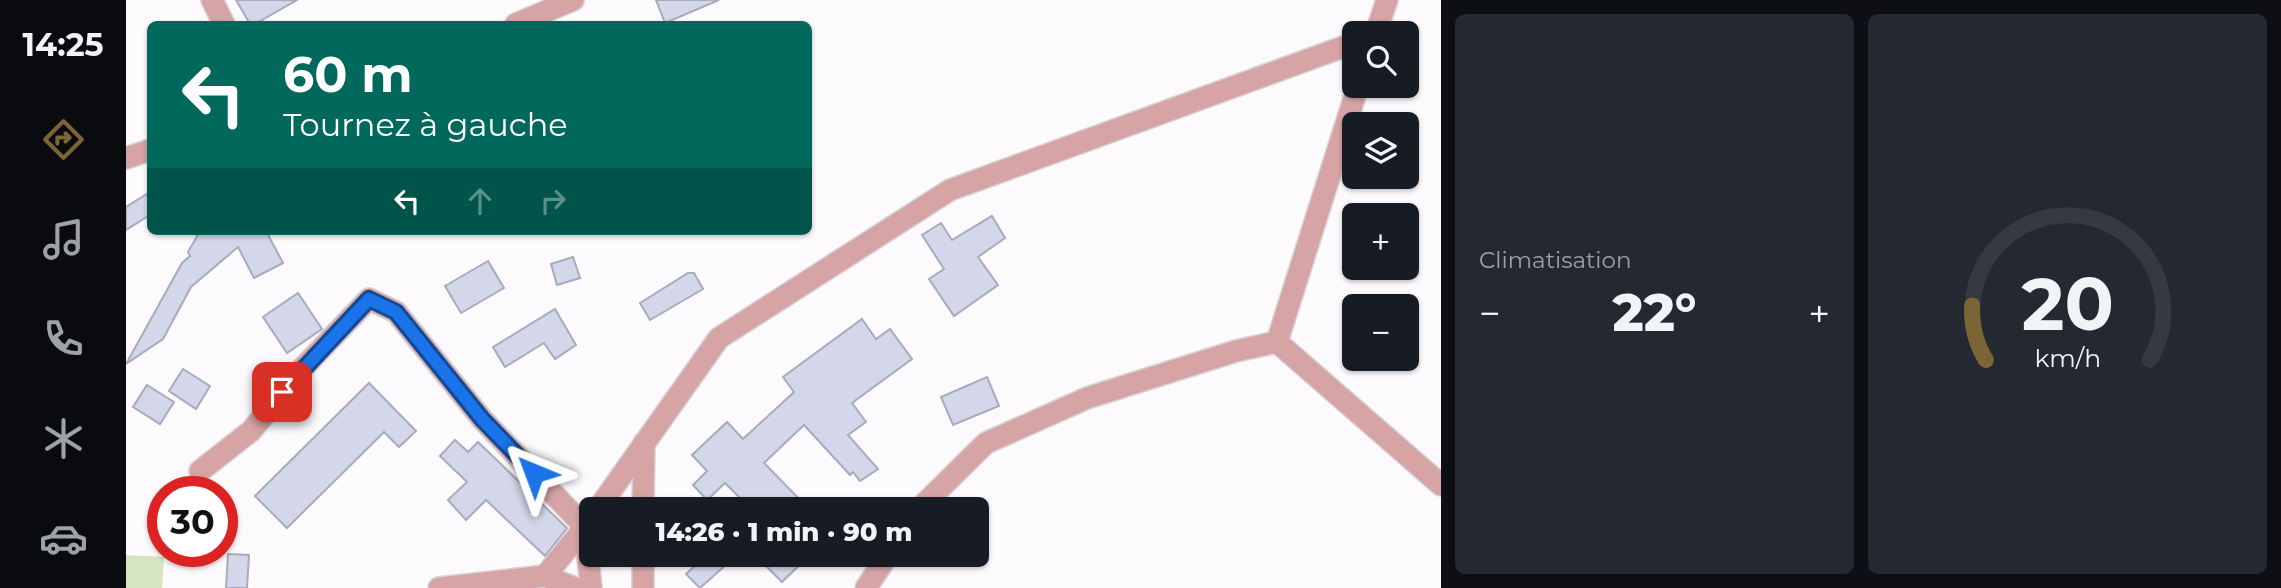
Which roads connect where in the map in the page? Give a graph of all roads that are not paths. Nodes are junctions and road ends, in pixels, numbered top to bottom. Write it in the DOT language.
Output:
graph roads {
  1 [pos="212,0"];
  2 [pos="573,0"];
  3 [pos="1387,0"];
  4 [pos="222,21"];
  5 [pos="523,21"];
  6 [pos="1380,21"];
  7 [pos="1342,47"];
  8 [pos="1353,98"];
  9 [pos="147,151"];
  10 [pos="126,158"];
  11 [pos="1277,342"];
  12 [pos="644,443"];
  13 [pos="200,471"];
  14 [pos="1441,485"];
  15 [pos="607,497"];
  16 [pos="643,497"];
  17 [pos="931,497"];
  18 [pos="579,506"];
  19 [pos="579,534"];
  20 [pos="591,567"];
  21 [pos="643,567"];
  22 [pos="880,567"];
  23 [pos="545,576"];
  24 [pos="439,588"];
  25 [pos="575,588"];
  26 [pos="591,588"];
  27 [pos="643,588"];
  28 [pos="866,588"];
  1 -- 4 [label="street"];
  2 -- 5 [label="street"];
  3 -- 6 [label="street"];
  7 -- 12 [label="street"];
  8 -- 11 [label="street"];
  9 -- 10 [label="street"];
  11 -- 14 [label="street"];
  11 -- 17 [label="street"];
  12 -- 15 [label="street"];
  12 -- 16 [label="street"];
  13 -- 18 [label="street"];
  19 -- 23 [label="street"];
  20 -- 26 [label="street"];
  21 -- 27 [label="street"];
  22 -- 28 [label="street"];
  23 -- 24 [label="street"];
  23 -- 25 [label="street"];
}
